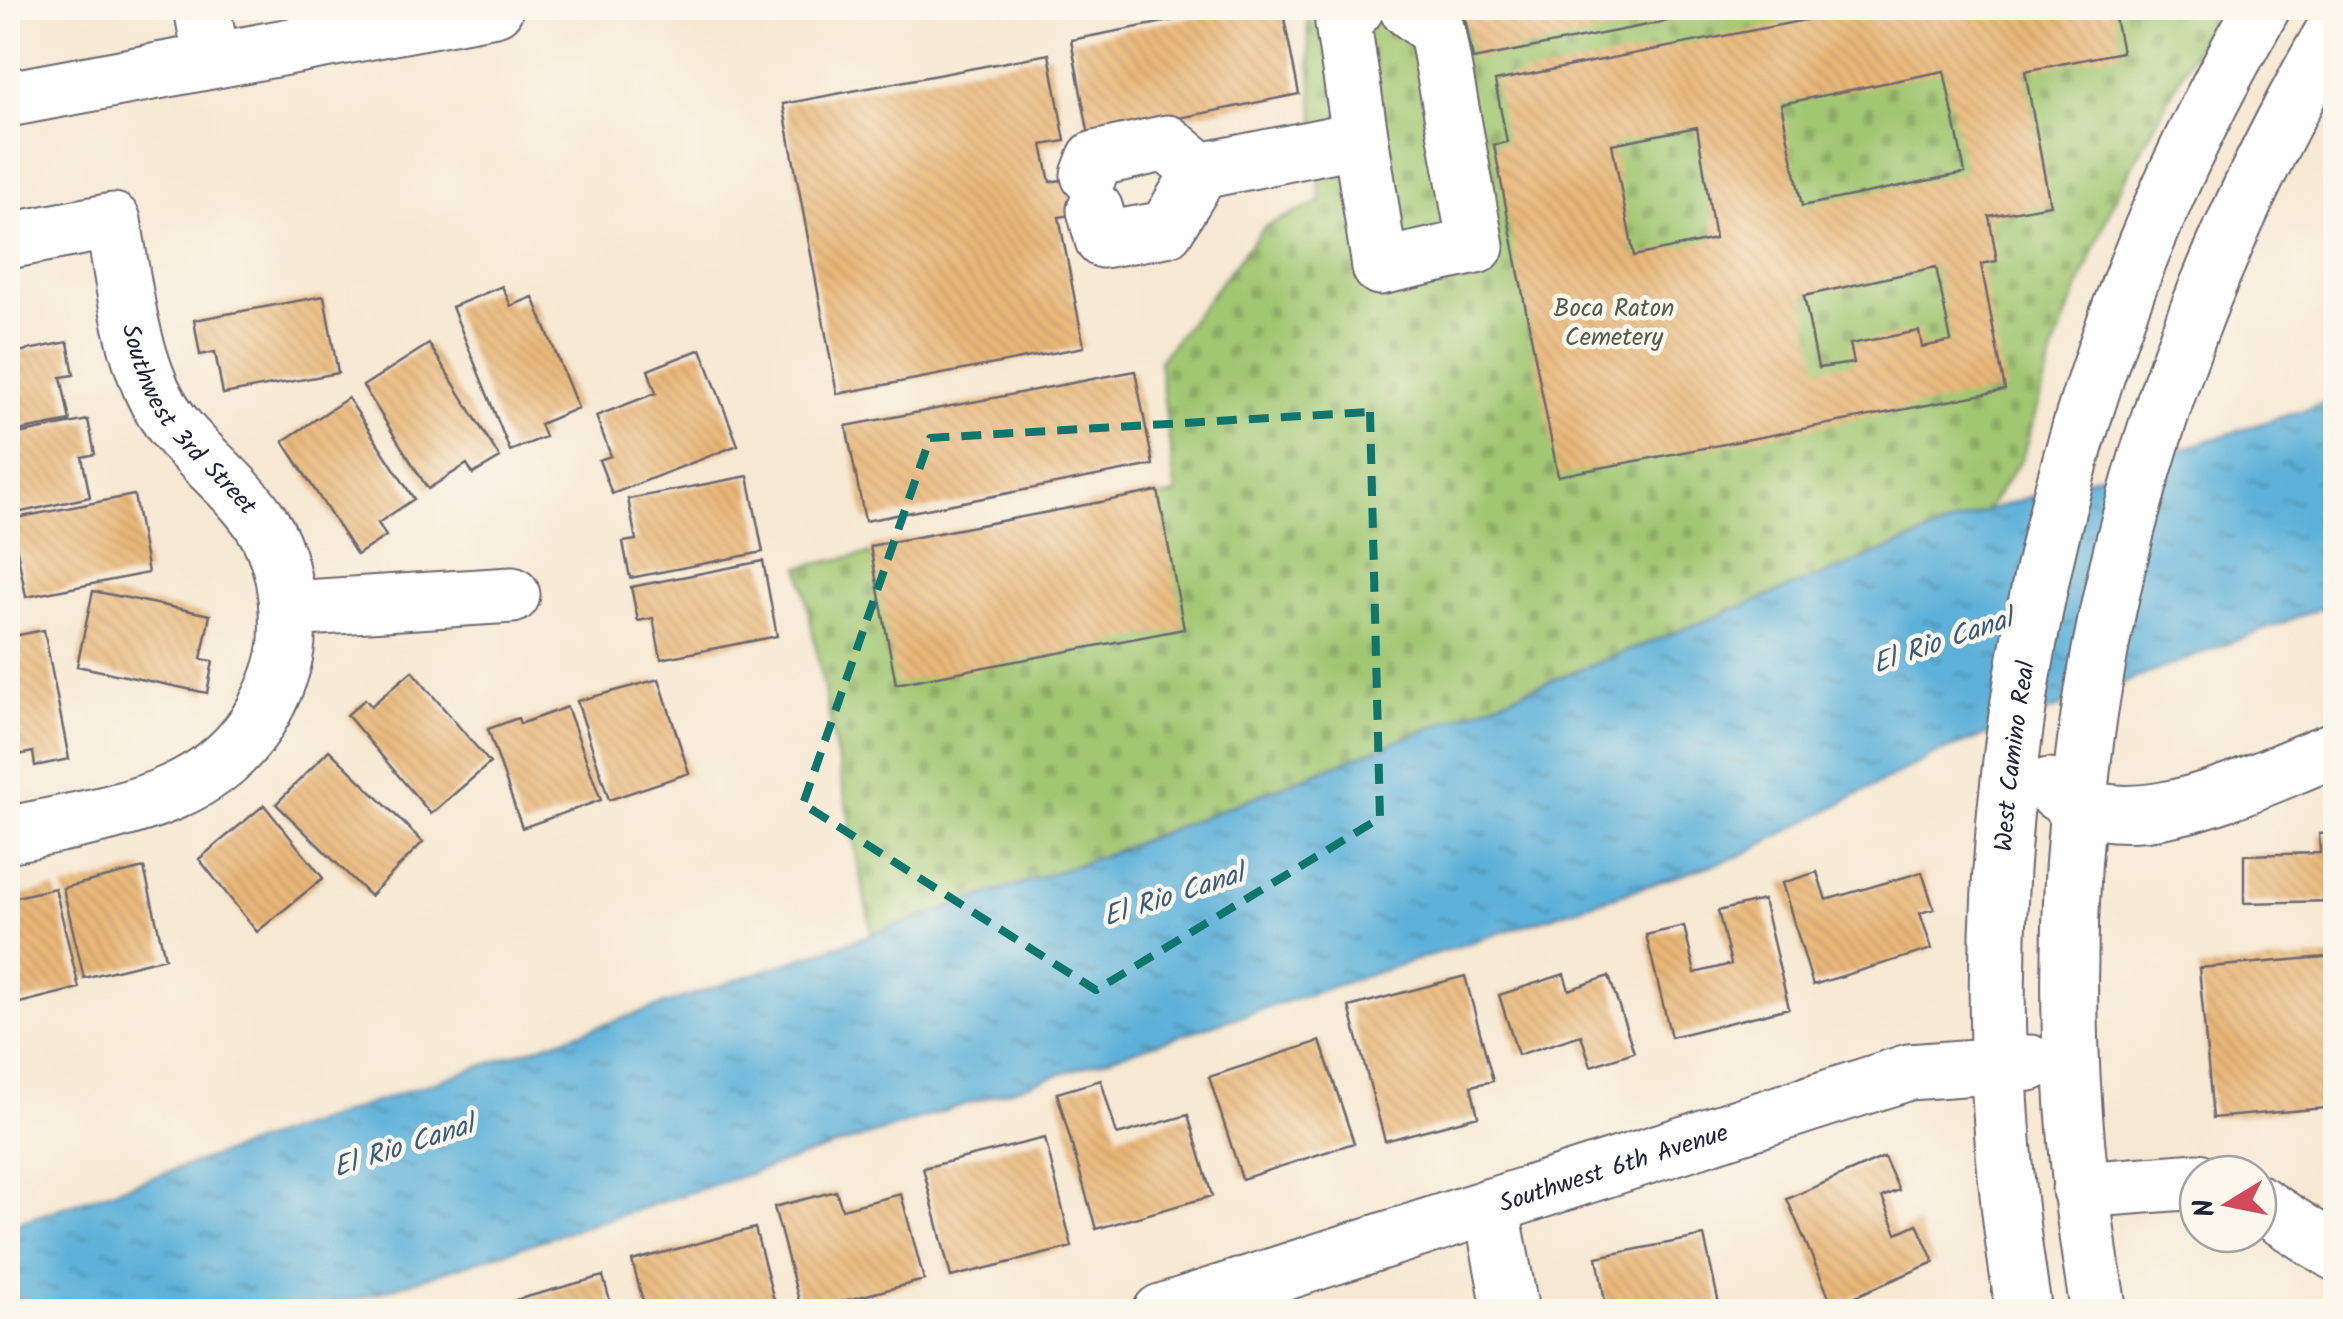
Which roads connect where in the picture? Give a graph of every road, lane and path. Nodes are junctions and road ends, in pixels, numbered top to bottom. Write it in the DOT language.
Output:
graph roads {
  1 [pos="202,8"];
  2 [pos="495,8"];
  3 [pos="1356,8"];
  4 [pos="1407,8"];
  5 [pos="2262,8"];
  6 [pos="2336,27"];
  7 [pos="212,60"];
  8 [pos="8,99"];
  9 [pos="1359,138"];
  10 [pos="1202,171"];
  11 [pos="8,241"];
  12 [pos="512,595"];
  13 [pos="288,609"];
  14 [pos="2013,735"];
  15 [pos="2336,749"];
  16 [pos="2077,806"];
  17 [pos="8,834"];
  18 [pos="2071,1060"];
  19 [pos="1996,1065"];
  20 [pos="2178,1183"];
  21 [pos="2080,1190"];
  22 [pos="1490,1206"];
  23 [pos="2278,1217"];
  24 [pos="2336,1253"];
  25 [pos="1161,1312"];
  26 [pos="1511,1312"];
  27 [pos="2024,1312"];
  28 [pos="2099,1312"];
  1 -- 7 [label="street"];
  2 -- 7 [label="street"];
  3 -- 9 [label="street"];
  4 -- 9 [label="street"];
  5 -- 14 [label="street, West Camino Real"];
  6 -- 16 [label="street"];
  7 -- 8 [label="street"];
  9 -- 10 [label="street"];
  10 -- 10 [label="street"];
  11 -- 13 [label="street, Southwest 3rd Street"];
  12 -- 13 [label="street"];
  13 -- 17 [label="street, Southwest 3rd Street"];
  14 -- 16 [label="street"];
  14 -- 19 [label="street, West Camino Real"];
  15 -- 16 [label="street"];
  16 -- 18 [label="street"];
  18 -- 19 [label="street, Southwest 6th Avenue"];
  18 -- 21 [label="street"];
  19 -- 22 [label="street, Southwest 6th Avenue"];
  19 -- 27 [label="street, West Camino Real"];
  20 -- 21 [label="street"];
  21 -- 28 [label="street"];
  22 -- 25 [label="street, Southwest 6th Avenue"];
  22 -- 26 [label="street"];
  23 -- 24 [label="street"];
}
